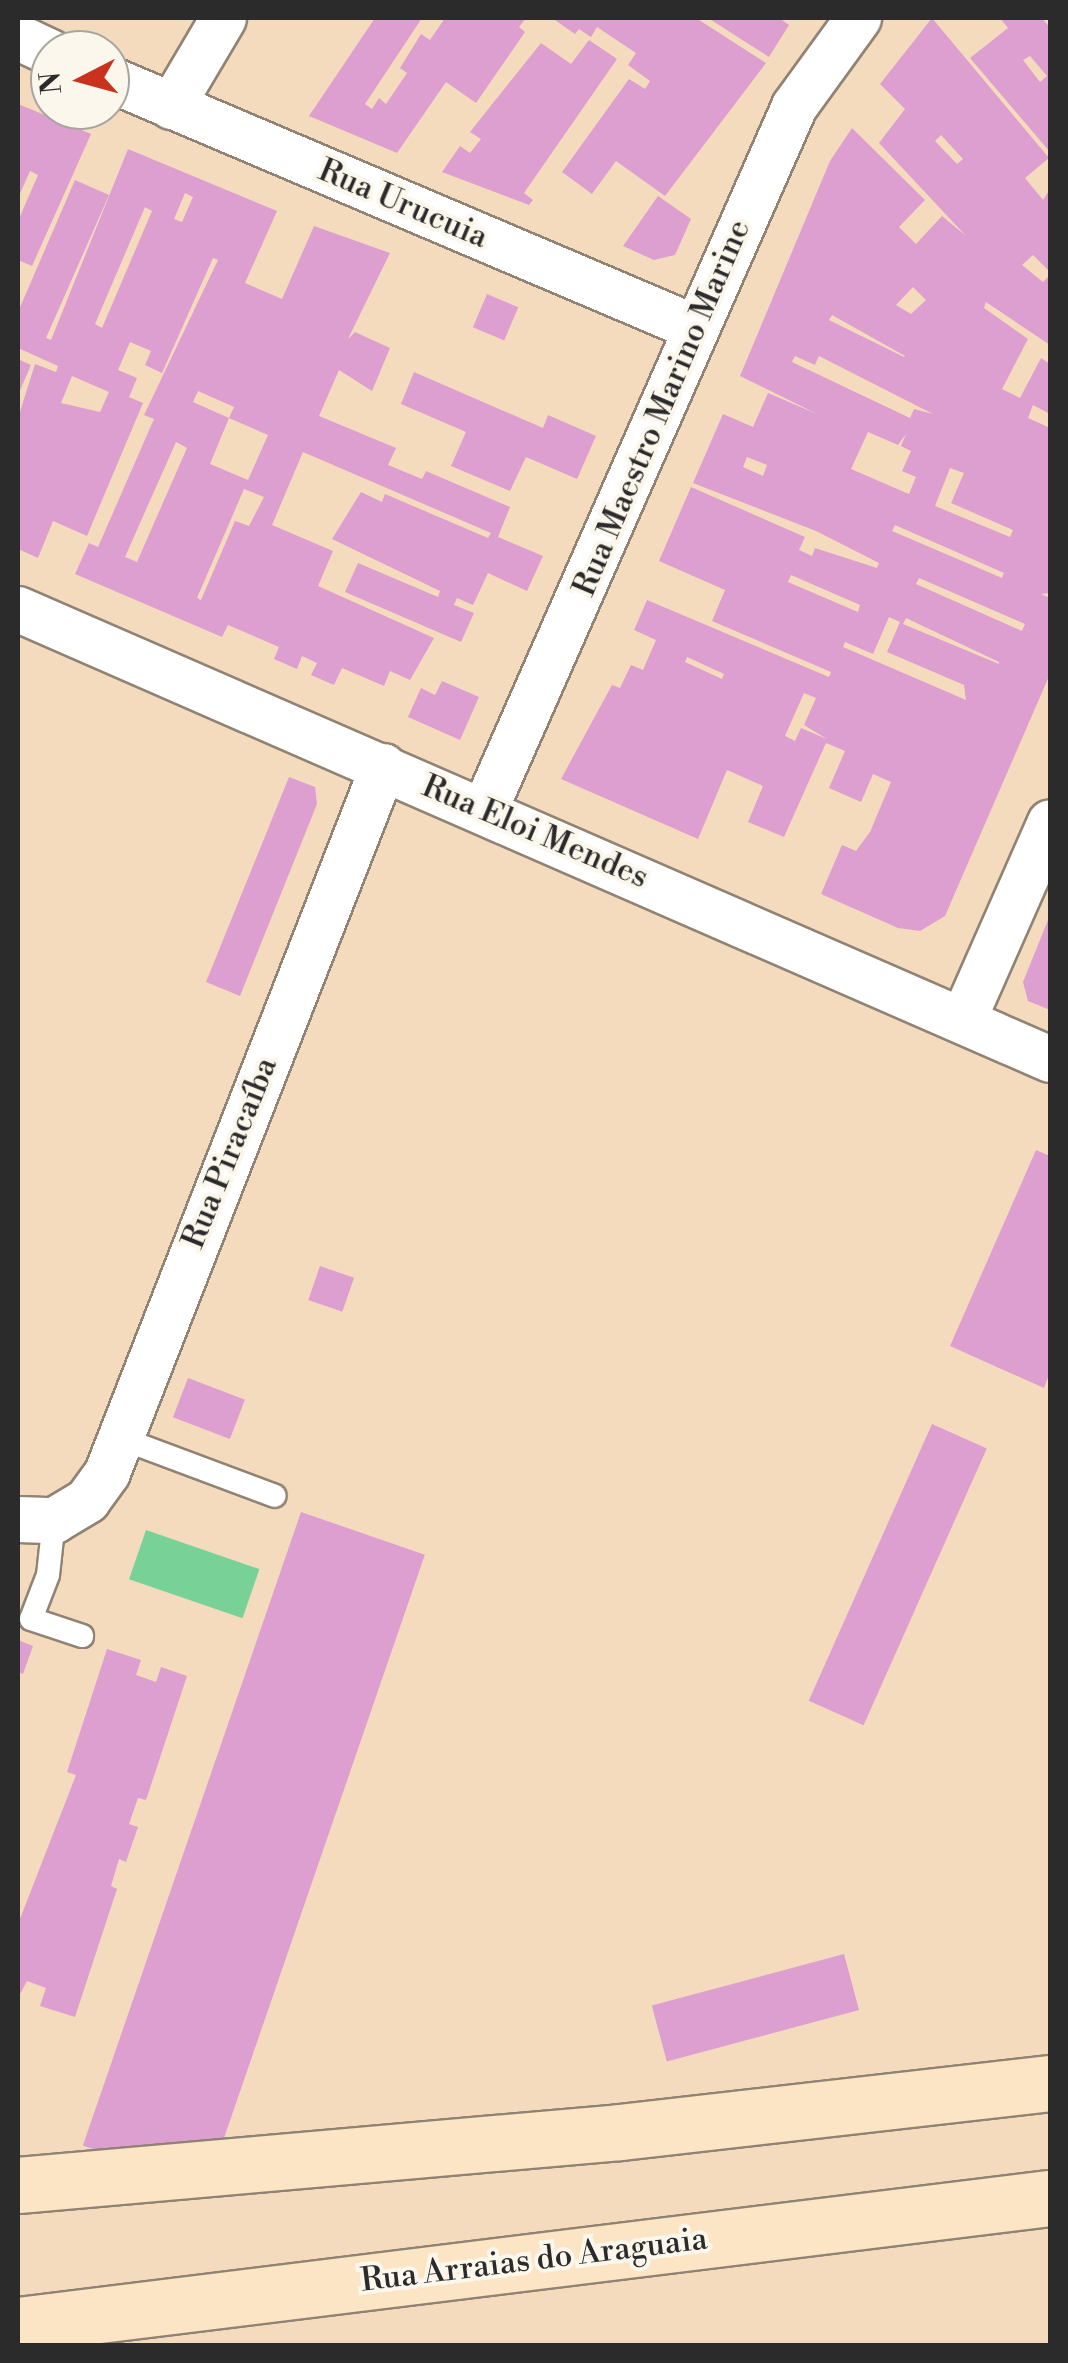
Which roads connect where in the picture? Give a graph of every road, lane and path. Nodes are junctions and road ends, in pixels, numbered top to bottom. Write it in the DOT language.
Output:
graph roads {
  1 [pos="223,18"];
  2 [pos="858,18"];
  3 [pos="130,87"];
  4 [pos="171,106"];
  5 [pos="696,328"];
  6 [pos="18,608"];
  7 [pos="383,766"];
  8 [pos="484,810"];
  9 [pos="1050,822"];
  10 [pos="964,1020"];
  11 [pos="1050,1059"];
  12 [pos="120,1438"];
  13 [pos="275,1496"];
  14 [pos="36,1520"];
  15 [pos="82,1636"];
  16 [pos="1050,2083"];
  17 [pos="18,2185"];
  18 [pos="1050,2198"];
  19 [pos="18,2326"];
  1 -- 4 [label="street"];
  2 -- 5 [label="street, Rua Maestro Marino Marine"];
  3 -- 4 [label="street, Rua Urucuia"];
  4 -- 5 [label="street, Rua Urucuia"];
  5 -- 8 [label="street, Rua Maestro Marino Marine"];
  6 -- 7 [label="street, Rua Eloi Mendes"];
  7 -- 8 [label="street, Rua Eloi Mendes"];
  7 -- 12 [label="street, Rua Piracaíba"];
  8 -- 10 [label="street, Rua Eloi Mendes"];
  9 -- 10 [label="street"];
  10 -- 11 [label="street, Rua Eloi Mendes"];
  12 -- 13 [label="lane"];
  12 -- 14 [label="street, Rua Piracaíba"];
  14 -- 15 [label="lane"];
  16 -- 17 [label="main road"];
  18 -- 19 [label="main road, Rua Arraias do Araguaia"];
}
